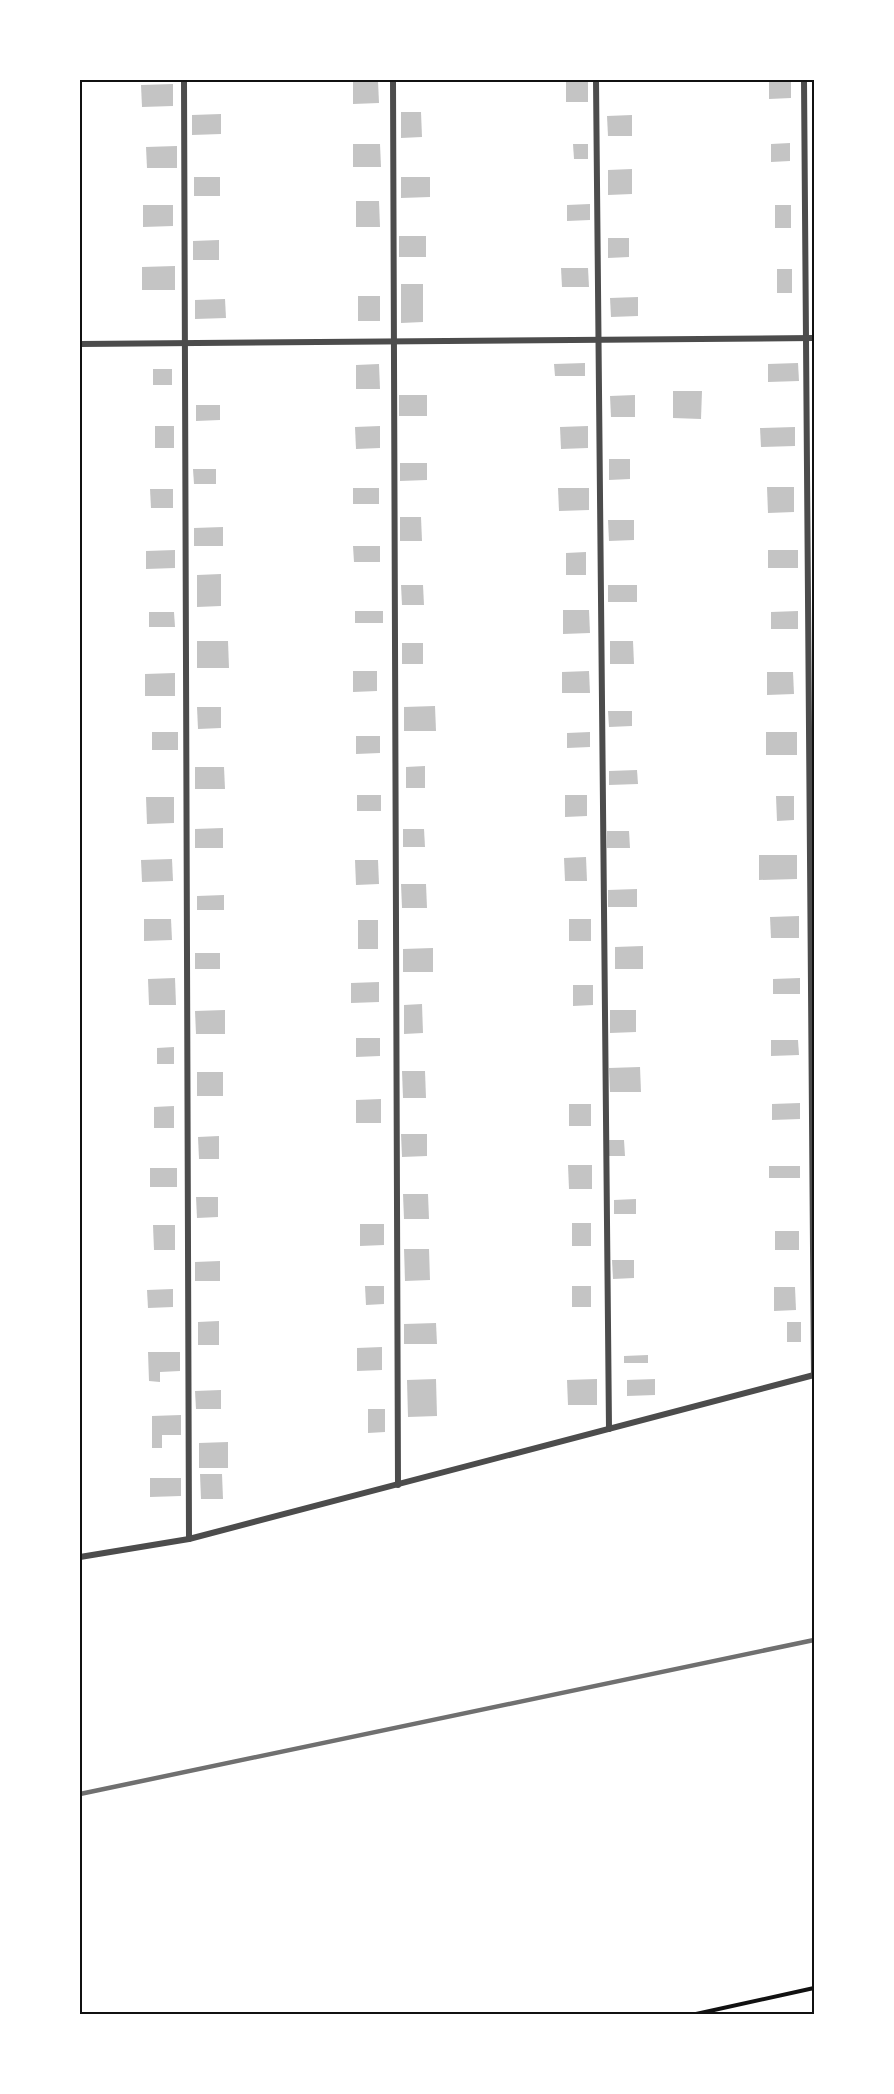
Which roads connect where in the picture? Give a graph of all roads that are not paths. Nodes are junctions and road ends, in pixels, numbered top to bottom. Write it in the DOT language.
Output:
graph roads {
  1 [pos="184,80"];
  2 [pos="393,80"];
  3 [pos="596,80"];
  4 [pos="804,80"];
  5 [pos="805,338"];
  6 [pos="814,338"];
  7 [pos="393,340"];
  8 [pos="598,340"];
  9 [pos="80,344"];
  10 [pos="184,344"];
  11 [pos="814,1375"];
  12 [pos="609,1429"];
  13 [pos="398,1485"];
  14 [pos="189,1539"];
  15 [pos="80,1557"];
  1 -- 10 [label="street"];
  2 -- 7 [label="street"];
  3 -- 8 [label="street"];
  4 -- 5 [label="street"];
  5 -- 6 [label="street"];
  5 -- 8 [label="street"];
  5 -- 11 [label="street"];
  7 -- 8 [label="street"];
  7 -- 10 [label="street"];
  7 -- 13 [label="street"];
  8 -- 12 [label="street"];
  9 -- 10 [label="street"];
  10 -- 14 [label="street"];
  11 -- 12 [label="street"];
  12 -- 13 [label="street"];
  13 -- 14 [label="street"];
  14 -- 15 [label="street"];
}
